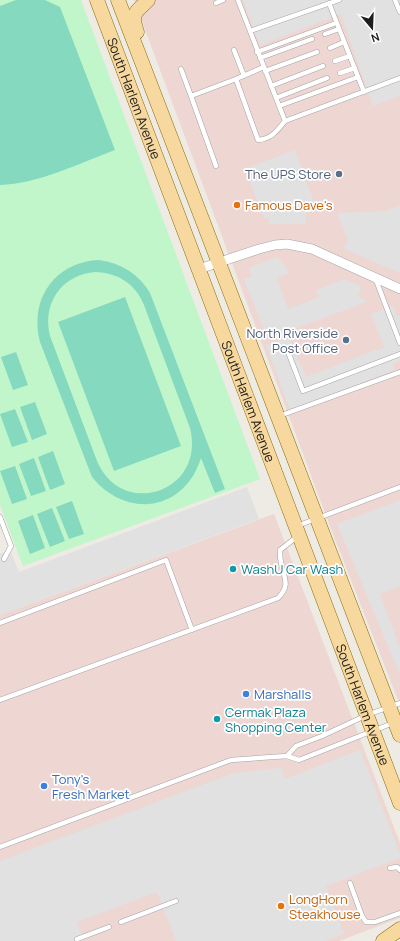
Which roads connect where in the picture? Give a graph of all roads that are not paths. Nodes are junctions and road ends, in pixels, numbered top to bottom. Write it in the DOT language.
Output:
graph roads {
  1 [pos="97,0"];
  2 [pos="118,0"];
  3 [pos="148,0"];
  4 [pos="223,0"];
  5 [pos="238,0"];
  6 [pos="339,0"];
  7 [pos="395,0"];
  8 [pos="216,3"];
  9 [pos="329,3"];
  10 [pos="400,12"];
  11 [pos="336,23"];
  12 [pos="339,29"];
  13 [pos="250,31"];
  14 [pos="325,34"];
  15 [pos="312,39"];
  16 [pos="344,42"];
  17 [pos="330,48"];
  18 [pos="234,50"];
  19 [pos="257,52"];
  20 [pos="317,52"];
  21 [pos="350,56"];
  22 [pos="260,58"];
  23 [pos="335,61"];
  24 [pos="322,66"];
  25 [pos="355,68"];
  26 [pos="180,69"];
  27 [pos="264,69"];
  28 [pos="340,73"];
  29 [pos="147,74"];
  30 [pos="244,76"];
  31 [pos="358,77"];
  32 [pos="327,78"];
  33 [pos="400,78"];
  34 [pos="236,79"];
  35 [pos="271,86"];
  36 [pos="364,92"];
  37 [pos="191,96"];
  38 [pos="276,98"];
  39 [pos="279,106"];
  40 [pos="285,121"];
  41 [pos="216,166"];
  42 [pos="219,262"];
  43 [pos="199,269"];
  44 [pos="376,278"];
  45 [pos="400,289"];
  46 [pos="398,333"];
  47 [pos="400,344"];
  48 [pos="287,349"];
  49 [pos="400,354"];
  50 [pos="400,372"];
  51 [pos="278,417"];
  52 [pos="400,487"];
  53 [pos="0,517"];
  54 [pos="317,518"];
  55 [pos="297,531"];
  56 [pos="4,559"];
  57 [pos="0,623"];
  58 [pos="192,630"];
  59 [pos="0,700"];
  60 [pos="395,705"];
  61 [pos="367,715"];
  62 [pos="397,721"];
  63 [pos="373,730"];
  64 [pos="400,735"];
  65 [pos="287,756"];
  66 [pos="400,803"];
  67 [pos="0,847"];
  68 [pos="390,868"];
  69 [pos="400,870"];
  70 [pos="350,884"];
  71 [pos="176,901"];
  72 [pos="400,913"];
  73 [pos="121,922"];
  74 [pos="109,927"];
  75 [pos="400,929"];
  76 [pos="77,939"];
  77 [pos="383,941"];
  1 -- 43 [label="main road, South Harlem Avenue"];
  2 -- 29 [label="main road, South Harlem Avenue"];
  3 -- 29 [label="main road"];
  4 -- 8 [label="lane"];
  5 -- 13 [label="lane"];
  6 -- 9 [label="lane"];
  7 -- 10 [label="lane"];
  9 -- 11 [label="lane"];
  9 -- 13 [label="lane"];
  11 -- 12 [label="lane"];
  11 -- 19 [label="lane"];
  12 -- 14 [label="lane"];
  12 -- 16 [label="lane"];
  13 -- 19 [label="lane"];
  15 -- 22 [label="lane"];
  16 -- 17 [label="lane"];
  16 -- 21 [label="lane"];
  18 -- 30 [label="lane"];
  19 -- 22 [label="lane"];
  20 -- 27 [label="lane"];
  21 -- 23 [label="lane"];
  21 -- 25 [label="lane"];
  22 -- 27 [label="lane"];
  24 -- 35 [label="lane"];
  25 -- 28 [label="lane"];
  25 -- 31 [label="lane"];
  26 -- 37 [label="lane"];
  27 -- 30 [label="lane"];
  27 -- 35 [label="lane"];
  29 -- 42 [label="main road, South Harlem Avenue"];
  30 -- 34 [label="lane"];
  31 -- 36 [label="lane"];
  31 -- 39 [label="lane"];
  32 -- 38 [label="lane"];
  33 -- 36 [label="lane"];
  34 -- 37 [label="lane"];
  34 -- 40 [label="lane"];
  35 -- 38 [label="lane"];
  36 -- 40 [label="lane"];
  37 -- 41 [label="lane"];
  38 -- 39 [label="lane"];
  39 -- 40 [label="lane"];
  42 -- 43 [label="street"];
  42 -- 44 [label="street"];
  42 -- 51 [label="main road, South Harlem Avenue"];
  43 -- 55 [label="main road, South Harlem Avenue"];
  44 -- 45 [label="street"];
  44 -- 46 [label="lane"];
  46 -- 47 [label="lane"];
  48 -- 49 [label="lane"];
  50 -- 51 [label="lane"];
  51 -- 54 [label="main road, South Harlem Avenue"];
  52 -- 54 [label="lane"];
  53 -- 56 [label="lane"];
  54 -- 55 [label="lane"];
  54 -- 60 [label="main road, South Harlem Avenue"];
  55 -- 58 [label="lane"];
  55 -- 61 [label="main road, South Harlem Avenue"];
  57 -- 58 [label="lane"];
  58 -- 59 [label="lane"];
  60 -- 61 [label="lane"];
  60 -- 62 [label="main road, South Harlem Avenue"];
  61 -- 63 [label="main road, South Harlem Avenue"];
  61 -- 65 [label="lane"];
  62 -- 63 [label="lane"];
  62 -- 64 [label="main road, South Harlem Avenue"];
  63 -- 65 [label="lane"];
  63 -- 66 [label="main road, South Harlem Avenue"];
  65 -- 67 [label="lane"];
  68 -- 69 [label="lane"];
  70 -- 72 [label="lane"];
  71 -- 73 [label="lane"];
  74 -- 76 [label="lane"];
  75 -- 77 [label="main road"];
}
